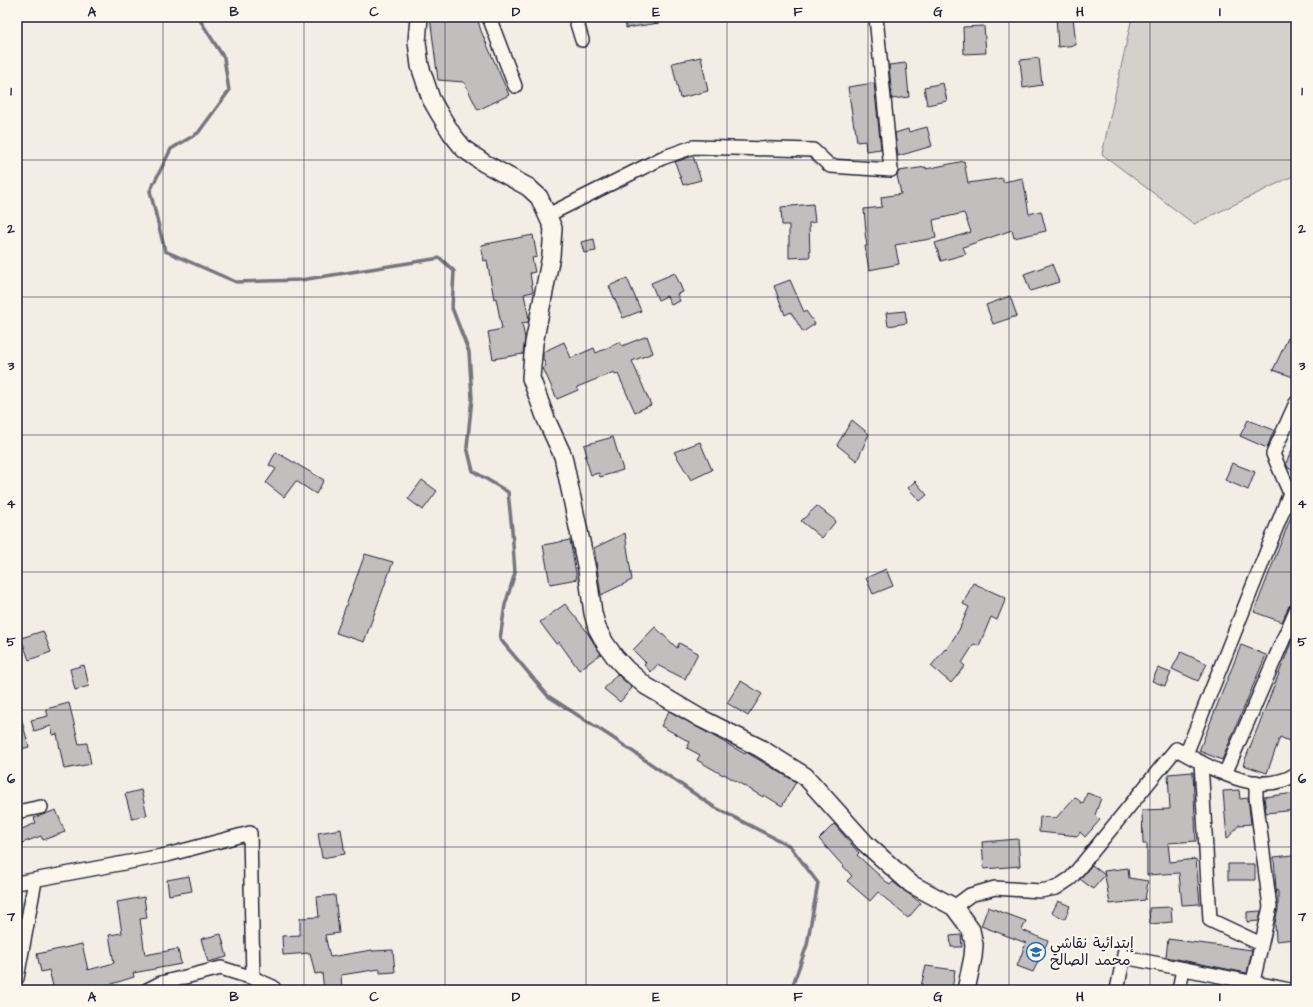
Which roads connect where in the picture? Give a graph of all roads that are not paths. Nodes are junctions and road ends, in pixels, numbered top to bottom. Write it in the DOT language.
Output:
graph roads {
  1 [pos="419,17"];
  2 [pos="489,17"];
  3 [pos="575,17"];
  4 [pos="876,17"];
  5 [pos="582,40"];
  6 [pos="515,86"];
  7 [pos="548,215"];
  8 [pos="1296,403"];
  9 [pos="1290,493"];
  10 [pos="1296,507"];
  11 [pos="1296,610"];
  12 [pos="1186,754"];
  13 [pos="1201,762"];
  14 [pos="1225,774"];
  15 [pos="1296,774"];
  16 [pos="1256,782"];
  17 [pos="41,807"];
  18 [pos="17,812"];
  19 [pos="35,881"];
  20 [pos="17,883"];
  21 [pos="954,907"];
  22 [pos="1261,944"];
  23 [pos="1183,969"];
  24 [pos="17,978"];
  25 [pos="253,978"];
  26 [pos="1252,986"];
  27 [pos="147,990"];
  28 [pos="273,990"];
  29 [pos="966,990"];
  30 [pos="1117,990"];
  31 [pos="1179,990"];
  32 [pos="1290,990"];
  1 -- 7 [label="main road"];
  2 -- 6 [label="street"];
  3 -- 5 [label="street"];
  4 -- 7 [label="street"];
  7 -- 21 [label="main road"];
  8 -- 9 [label="street"];
  9 -- 10 [label="street"];
  9 -- 12 [label="street"];
  11 -- 14 [label="street"];
  12 -- 13 [label="street"];
  12 -- 21 [label="street"];
  13 -- 14 [label="street"];
  13 -- 22 [label="street"];
  14 -- 16 [label="street"];
  15 -- 16 [label="street"];
  16 -- 22 [label="street"];
  17 -- 18 [label="street"];
  19 -- 20 [label="street"];
  19 -- 24 [label="street"];
  19 -- 25 [label="street"];
  21 -- 29 [label="main road"];
  22 -- 26 [label="street"];
  23 -- 26 [label="street"];
  23 -- 30 [label="street"];
  23 -- 31 [label="street"];
  25 -- 27 [label="street"];
  25 -- 28 [label="street"];
  26 -- 32 [label="street"];
}
